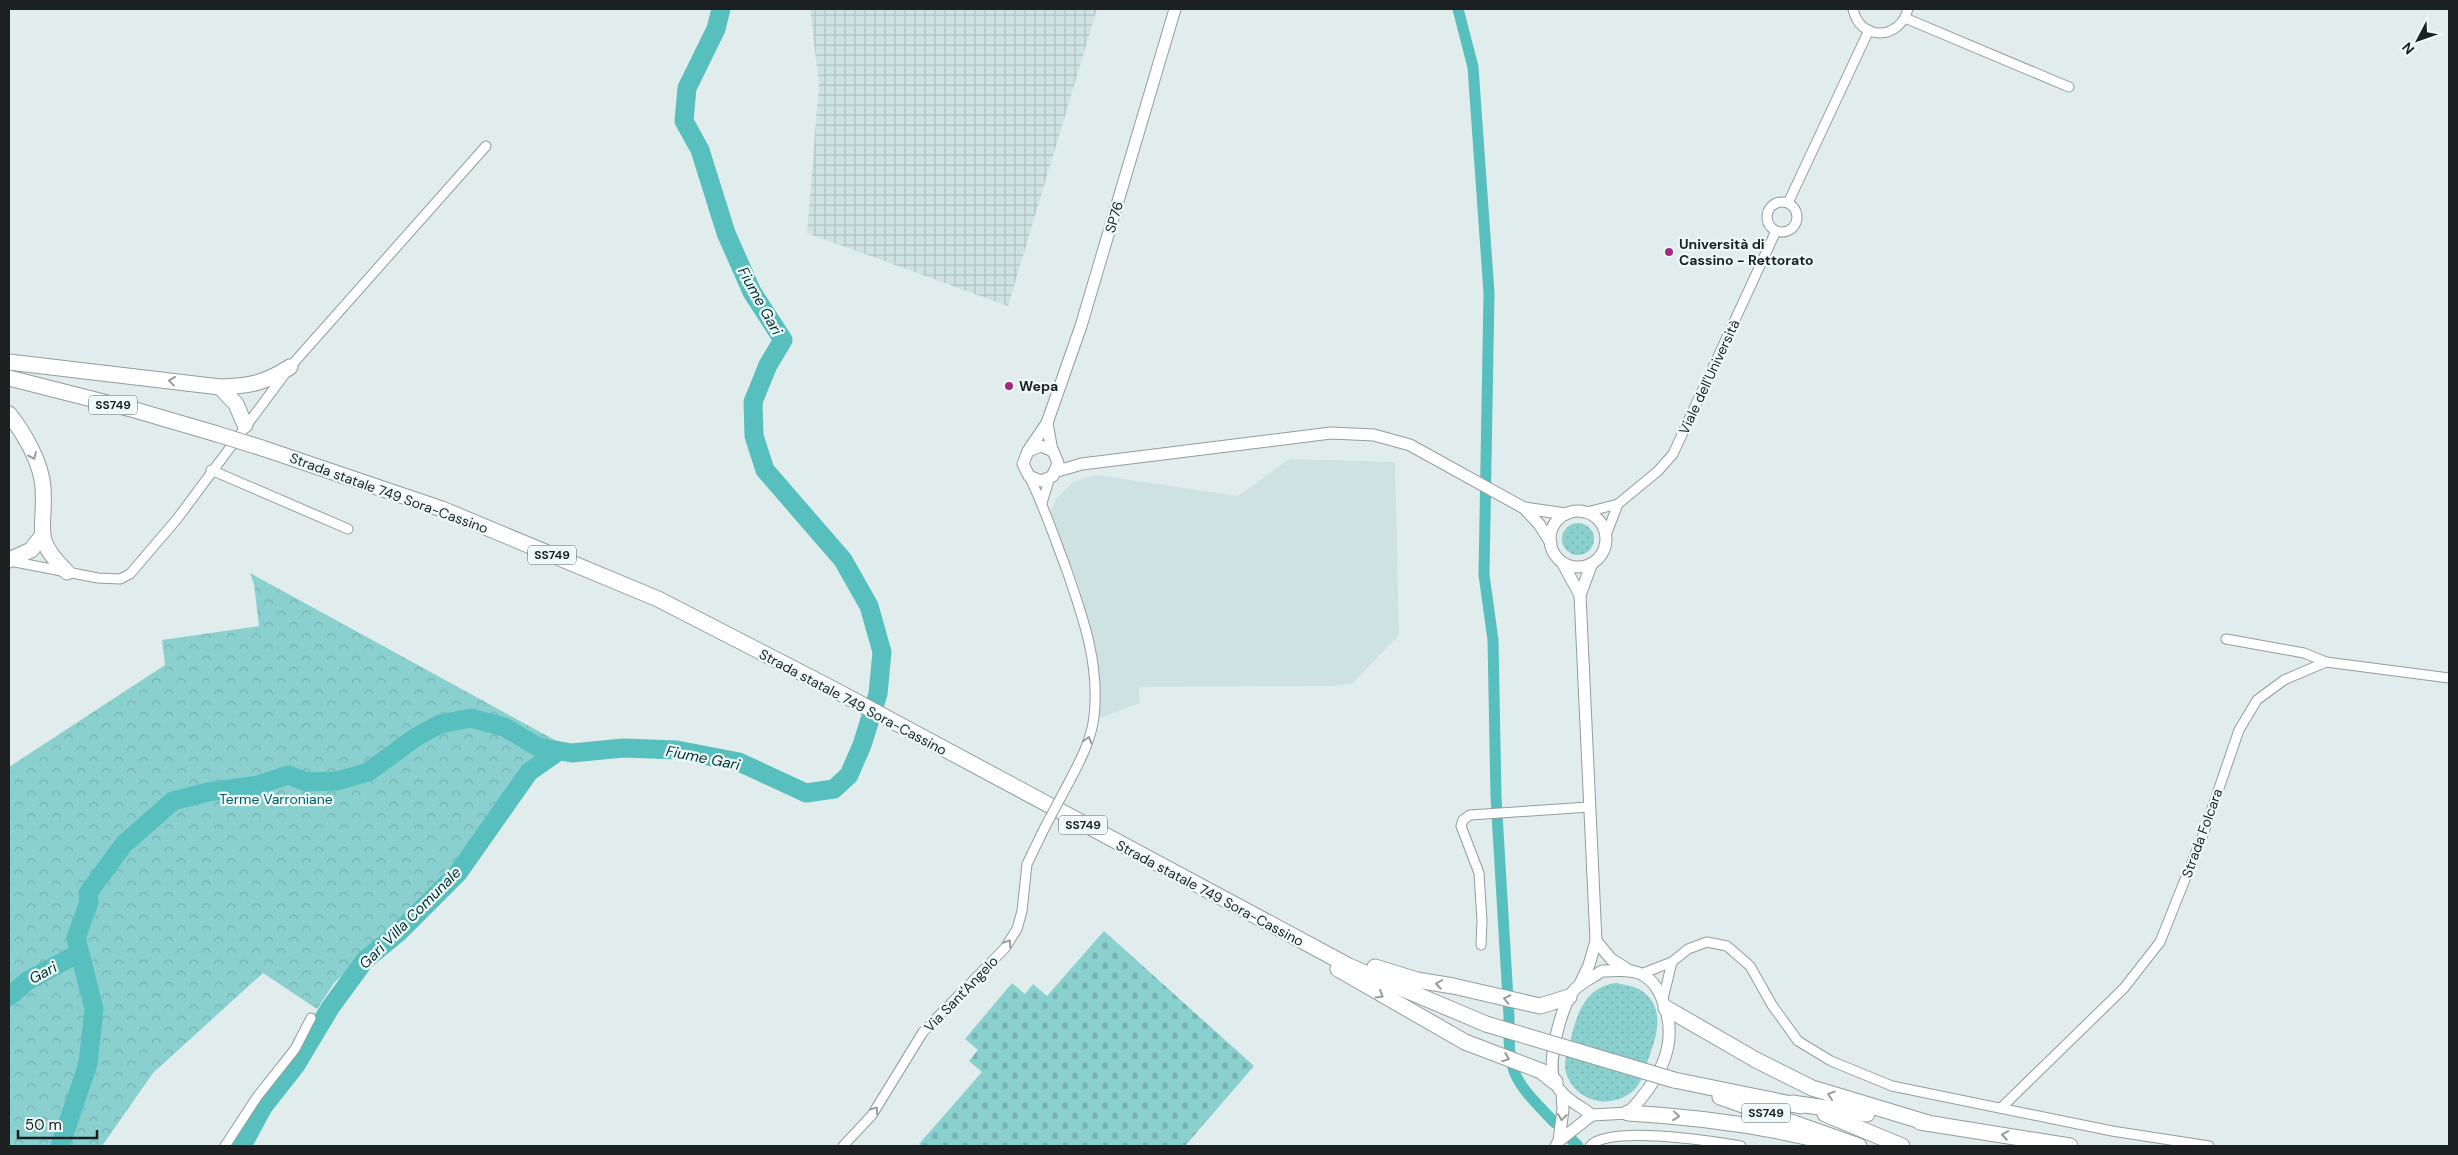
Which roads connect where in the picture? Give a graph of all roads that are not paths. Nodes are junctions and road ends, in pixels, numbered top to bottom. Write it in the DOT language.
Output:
graph roads {
  1 [pos="1175,9"];
  2 [pos="1853,9"];
  3 [pos="1907,13"];
  4 [pos="1869,30"];
  5 [pos="2069,87"];
  6 [pos="486,146"];
  7 [pos="1788,203"];
  8 [pos="1776,231"];
  9 [pos="9,362"];
  10 [pos="290,367"];
  11 [pos="9,378"];
  12 [pos="220,387"];
  13 [pos="9,414"];
  14 [pos="1047,423"];
  15 [pos="245,425"];
  16 [pos="1028,451"];
  17 [pos="1053,453"];
  18 [pos="1082,464"];
  19 [pos="211,470"];
  20 [pos="1052,474"];
  21 [pos="1028,476"];
  22 [pos="1042,503"];
  23 [pos="1618,504"];
  24 [pos="1524,508"];
  25 [pos="1588,512"];
  26 [pos="1566,514"];
  27 [pos="348,529"];
  28 [pos="1606,535"];
  29 [pos="42,536"];
  30 [pos="1550,543"];
  31 [pos="9,561"];
  32 [pos="1561,561"];
  33 [pos="1592,563"];
  34 [pos="67,572"];
  35 [pos="1580,595"];
  36 [pos="2226,639"];
  37 [pos="2326,662"];
  38 [pos="2449,678"];
  39 [pos="1589,806"];
  40 [pos="1280,931"];
  41 [pos="1596,941"];
  42 [pos="1481,946"];
  43 [pos="1672,962"];
  44 [pos="1635,972"];
  45 [pos="1580,984"];
  46 [pos="1569,997"];
  47 [pos="1664,1004"];
  48 [pos="312,1018"];
  49 [pos="1674,1080"];
  50 [pos="1558,1087"];
  51 [pos="1792,1103"];
  52 [pos="2001,1108"];
  53 [pos="1628,1113"];
  54 [pos="1592,1115"];
  55 [pos="1928,1123"];
  56 [pos="1557,1143"];
  57 [pos="225,1146"];
  58 [pos="843,1146"];
  59 [pos="1590,1146"];
  60 [pos="1740,1146"];
  61 [pos="1843,1146"];
  62 [pos="1859,1146"];
  63 [pos="1902,1146"];
  64 [pos="2070,1146"];
  65 [pos="2209,1146"];
  1 -- 14 [label="street, SP76"];
  2 -- 4 [label="street"];
  3 -- 4 [label="street"];
  3 -- 5 [label="street"];
  4 -- 7 [label="street"];
  6 -- 10 [label="street"];
  7 -- 8 [label="street"];
  7 -- 8 [label="street"];
  8 -- 23 [label="street, Viale dell'Università"];
  12 -- 9 [label="highway, one-way"];
  10 -- 12 [label="highway"];
  10 -- 15 [label="street"];
  11 -- 40 [label="highway, Strada statale 749 Sora-Cassino / SS749, bridge"];
  12 -- 15 [label="highway"];
  13 -- 29 [label="highway, one-way"];
  14 -- 16 [label="street, SP76"];
  14 -- 17 [label="street, SP76"];
  15 -- 19 [label="street"];
  16 -- 17 [label="street"];
  16 -- 21 [label="street"];
  17 -- 18 [label="street"];
  17 -- 20 [label="street, SP76"];
  18 -- 20 [label="street"];
  18 -- 24 [label="street"];
  19 -- 27 [label="street"];
  19 -- 34 [label="street"];
  20 -- 21 [label="street"];
  20 -- 22 [label="street"];
  21 -- 22 [label="street, Via Sant'Angelo"];
  58 -- 22 [label="street, Via Sant'Angelo, one-way, bridge"];
  23 -- 25 [label="street, Viale dell'Università"];
  23 -- 28 [label="street, Viale dell'Università"];
  24 -- 26 [label="street"];
  24 -- 30 [label="street"];
  25 -- 26 [label="street"];
  25 -- 28 [label="street"];
  26 -- 30 [label="street"];
  28 -- 33 [label="street"];
  29 -- 31 [label="highway"];
  29 -- 34 [label="highway"];
  30 -- 32 [label="street"];
  31 -- 34 [label="street"];
  32 -- 33 [label="street"];
  32 -- 35 [label="street"];
  33 -- 35 [label="street"];
  35 -- 39 [label="street"];
  36 -- 37 [label="street"];
  37 -- 38 [label="street"];
  37 -- 52 [label="street, Strada Folcara"];
  39 -- 41 [label="street"];
  39 -- 42 [label="street"];
  46 -- 40 [label="highway, one-way"];
  40 -- 49 [label="highway, Strada statale 749 Sora-Cassino / SS749, bridge"];
  40 -- 50 [label="highway, one-way"];
  41 -- 44 [label="street"];
  41 -- 45 [label="street"];
  43 -- 44 [label="street"];
  43 -- 47 [label="street"];
  43 -- 52 [label="street"];
  44 -- 45 [label="street"];
  44 -- 47 [label="street"];
  45 -- 46 [label="street"];
  46 -- 50 [label="street"];
  47 -- 53 [label="street"];
  55 -- 47 [label="highway, one-way"];
  48 -- 57 [label="street"];
  49 -- 51 [label="highway, Strada statale 749 Sora-Cassino / SS749"];
  49 -- 62 [label="highway, Strada statale 749 Sora-Cassino / SS749"];
  50 -- 54 [label="street"];
  50 -- 56 [label="street, one-way"];
  51 -- 55 [label="highway"];
  51 -- 63 [label="highway, Strada statale 749 Sora-Cassino / SS749"];
  52 -- 65 [label="street"];
  53 -- 54 [label="street"];
  53 -- 61 [label="highway, one-way"];
  54 -- 56 [label="street"];
  64 -- 55 [label="highway, one-way"];
  59 -- 60 [label="street"];
}
